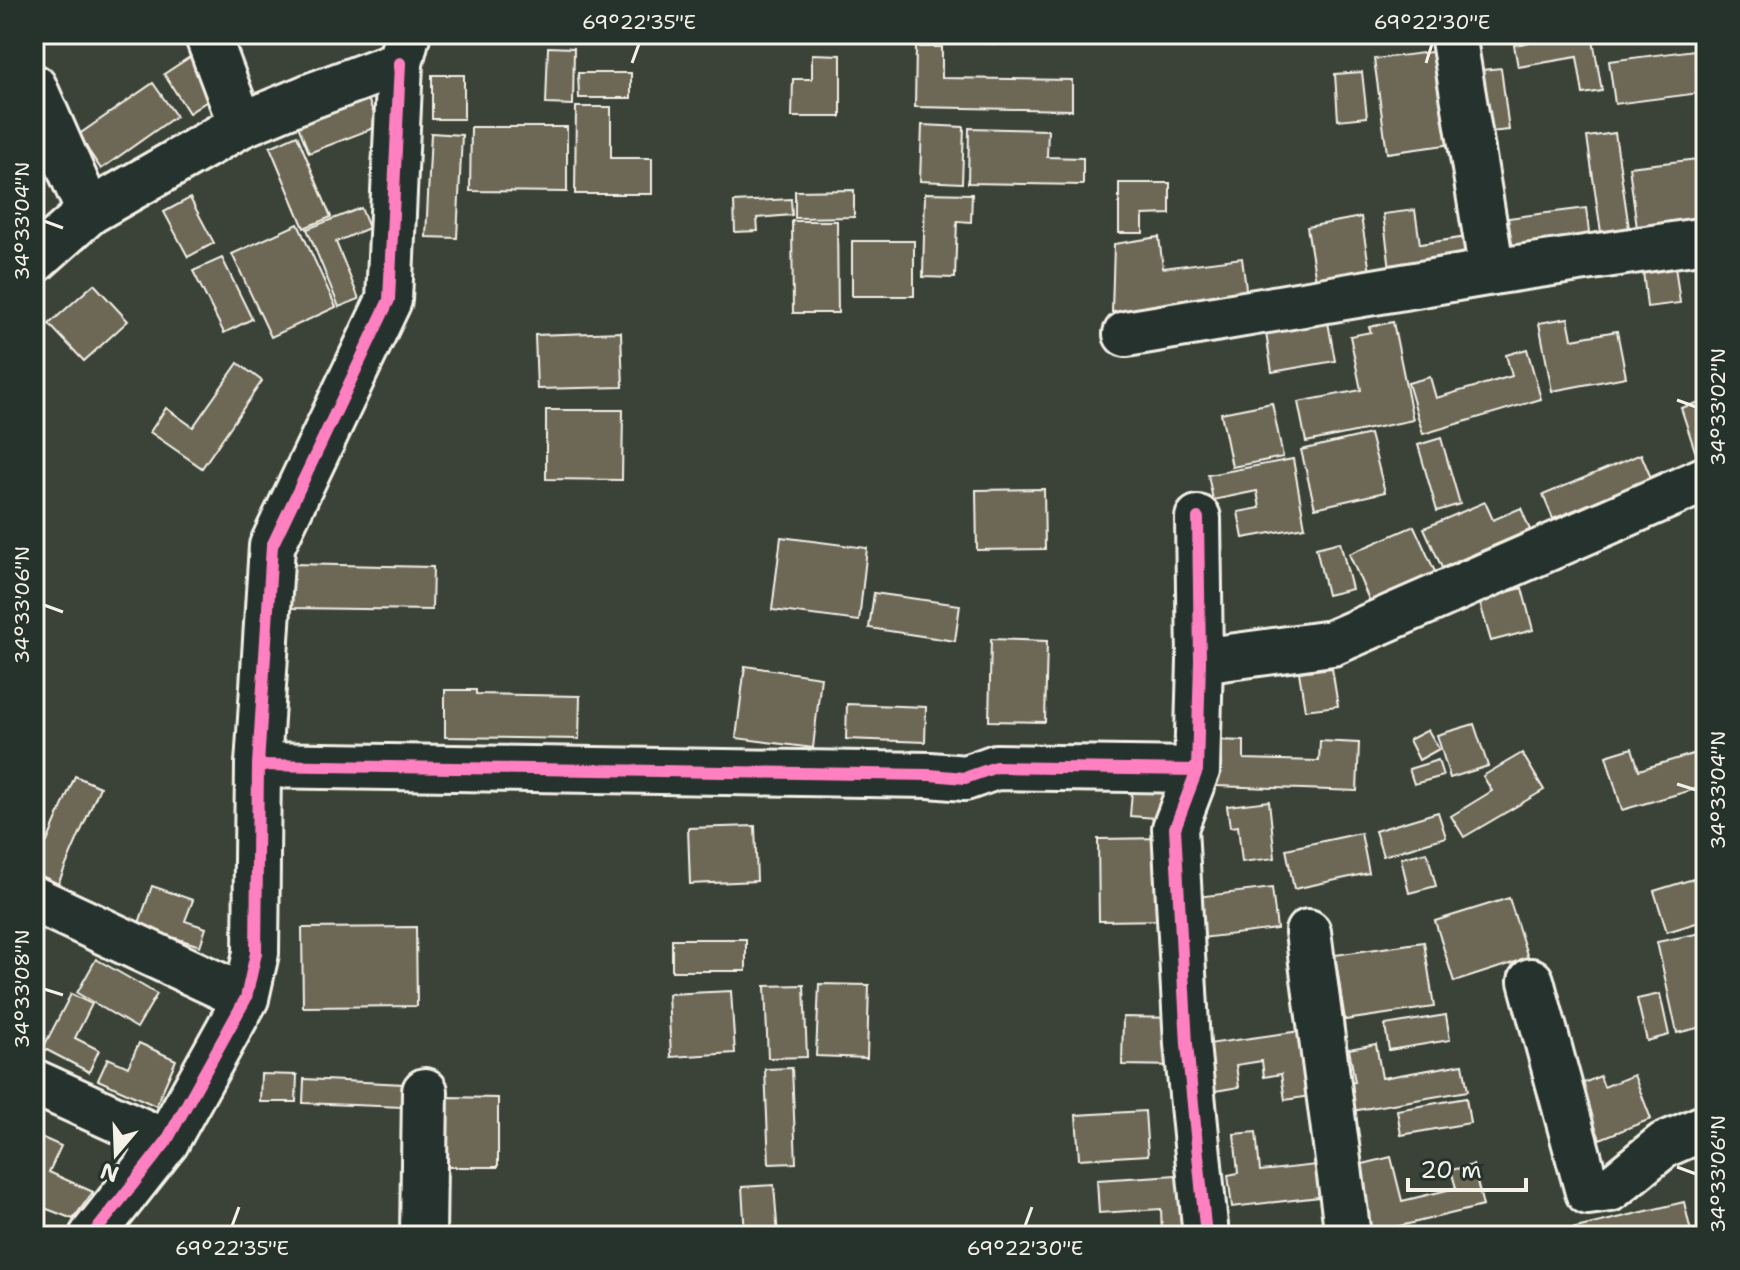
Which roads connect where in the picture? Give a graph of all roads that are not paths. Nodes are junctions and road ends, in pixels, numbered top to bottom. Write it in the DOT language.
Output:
graph roads {
  1 [pos="207,34"];
  2 [pos="1453,34"];
  3 [pos="404,49"];
  4 [pos="34,87"];
  5 [pos="241,125"];
  6 [pos="89,212"];
  7 [pos="1706,240"];
  8 [pos="34,261"];
  9 [pos="1492,272"];
  10 [pos="1126,334"];
  11 [pos="1706,479"];
  12 [pos="1198,518"];
  13 [pos="1200,661"];
  14 [pos="258,765"];
  15 [pos="1197,770"];
  16 [pos="34,899"];
  17 [pos="1308,932"];
  18 [pos="1531,981"];
  19 [pos="246,998"];
  20 [pos="34,1082"];
  21 [pos="425,1091"];
  22 [pos="1706,1127"];
  23 [pos="166,1142"];
  24 [pos="92,1236"];
  25 [pos="423,1236"];
  26 [pos="1206,1236"];
  27 [pos="1348,1236"];
  1 -- 5 [label="street"];
  2 -- 9 [label="street"];
  3 -- 5 [label="street"];
  3 -- 14 [label="street"];
  4 -- 6 [label="street"];
  5 -- 6 [label="street"];
  6 -- 8 [label="street"];
  7 -- 9 [label="street"];
  9 -- 10 [label="street"];
  11 -- 13 [label="street"];
  12 -- 13 [label="street"];
  13 -- 15 [label="street"];
  14 -- 15 [label="street"];
  14 -- 19 [label="street"];
  15 -- 26 [label="street"];
  16 -- 19 [label="street"];
  17 -- 27 [label="street"];
  18 -- 22 [label="street"];
  19 -- 23 [label="street"];
  20 -- 23 [label="street"];
  21 -- 25 [label="street"];
  23 -- 24 [label="street"];
}
